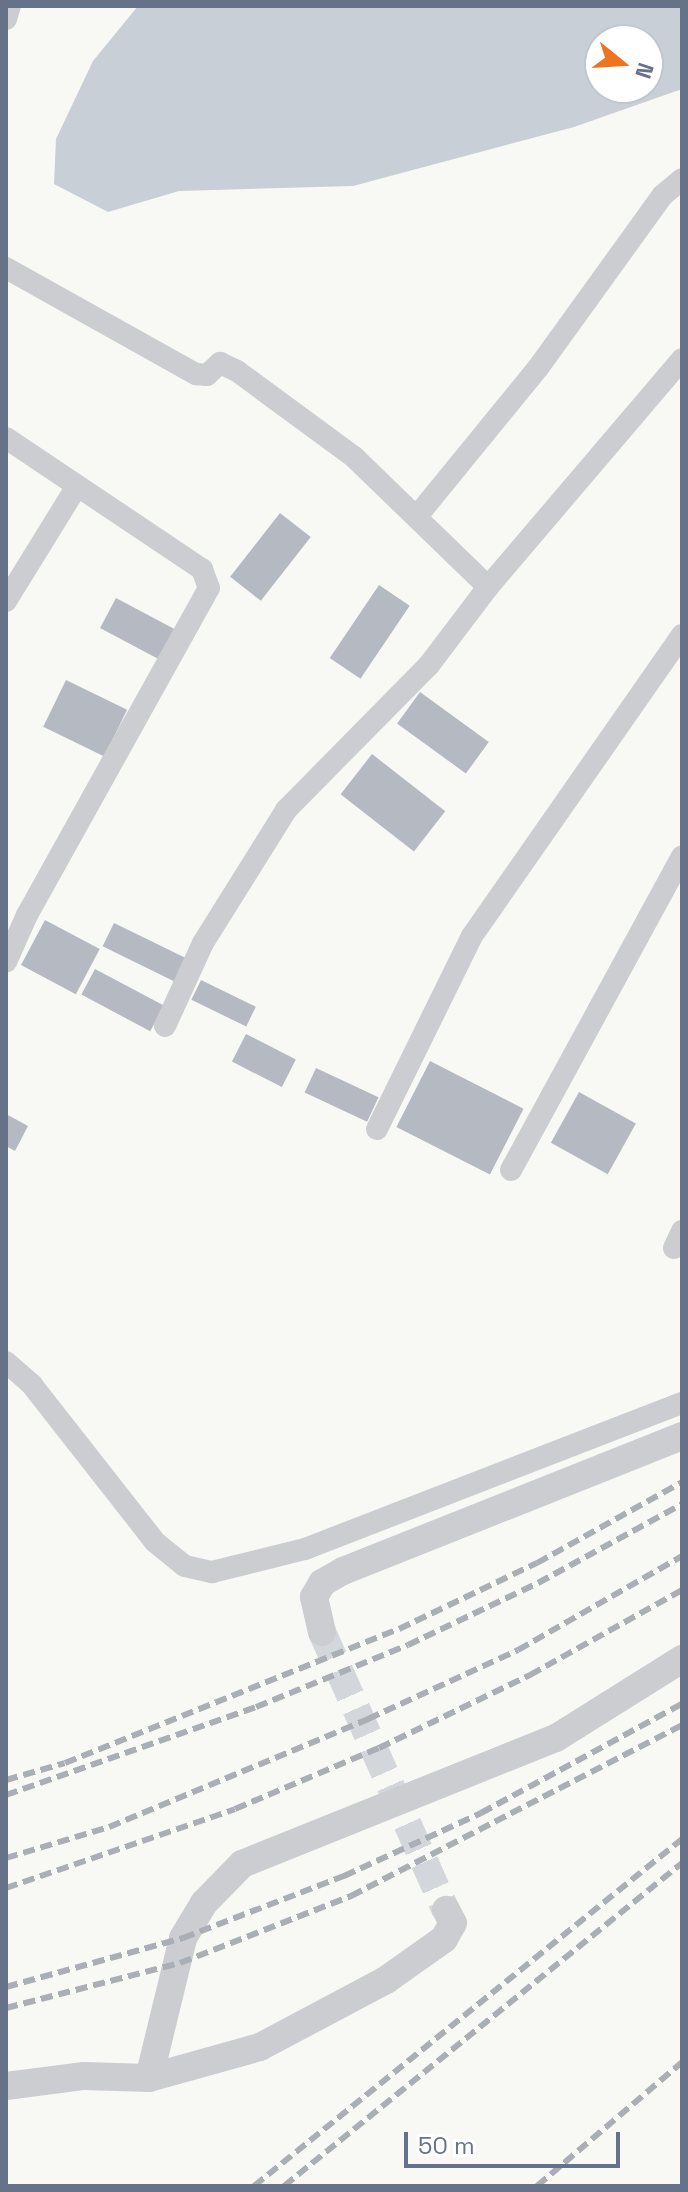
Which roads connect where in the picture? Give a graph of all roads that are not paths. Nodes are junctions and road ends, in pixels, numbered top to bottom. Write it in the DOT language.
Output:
graph roads {
  1 [pos="10,6"];
  2 [pos="6,19"];
  3 [pos="682,179"];
  4 [pos="6,268"];
  5 [pos="682,359"];
  6 [pos="6,438"];
  7 [pos="77,486"];
  8 [pos="418,515"];
  9 [pos="488,587"];
  10 [pos="6,601"];
  11 [pos="678,651"];
  12 [pos="682,857"];
  13 [pos="6,962"];
  14 [pos="165,1026"];
  15 [pos="377,1129"];
  16 [pos="511,1170"];
  17 [pos="7,1366"];
  18 [pos="682,1403"];
  19 [pos="682,1436"];
  20 [pos="322,1632"];
  21 [pos="682,1659"];
  22 [pos="446,1910"];
  23 [pos="149,2078"];
  24 [pos="6,2086"];
  1 -- 2 [label="street"];
  3 -- 8 [label="street"];
  4 -- 8 [label="street"];
  5 -- 9 [label="street"];
  6 -- 7 [label="street"];
  7 -- 10 [label="street"];
  7 -- 13 [label="street"];
  8 -- 9 [label="street"];
  9 -- 14 [label="street"];
  11 -- 15 [label="street"];
  12 -- 16 [label="street"];
  17 -- 18 [label="street"];
  19 -- 20 [label="street"];
  21 -- 23 [label="street"];
  22 -- 23 [label="street"];
  23 -- 24 [label="street"];
}
